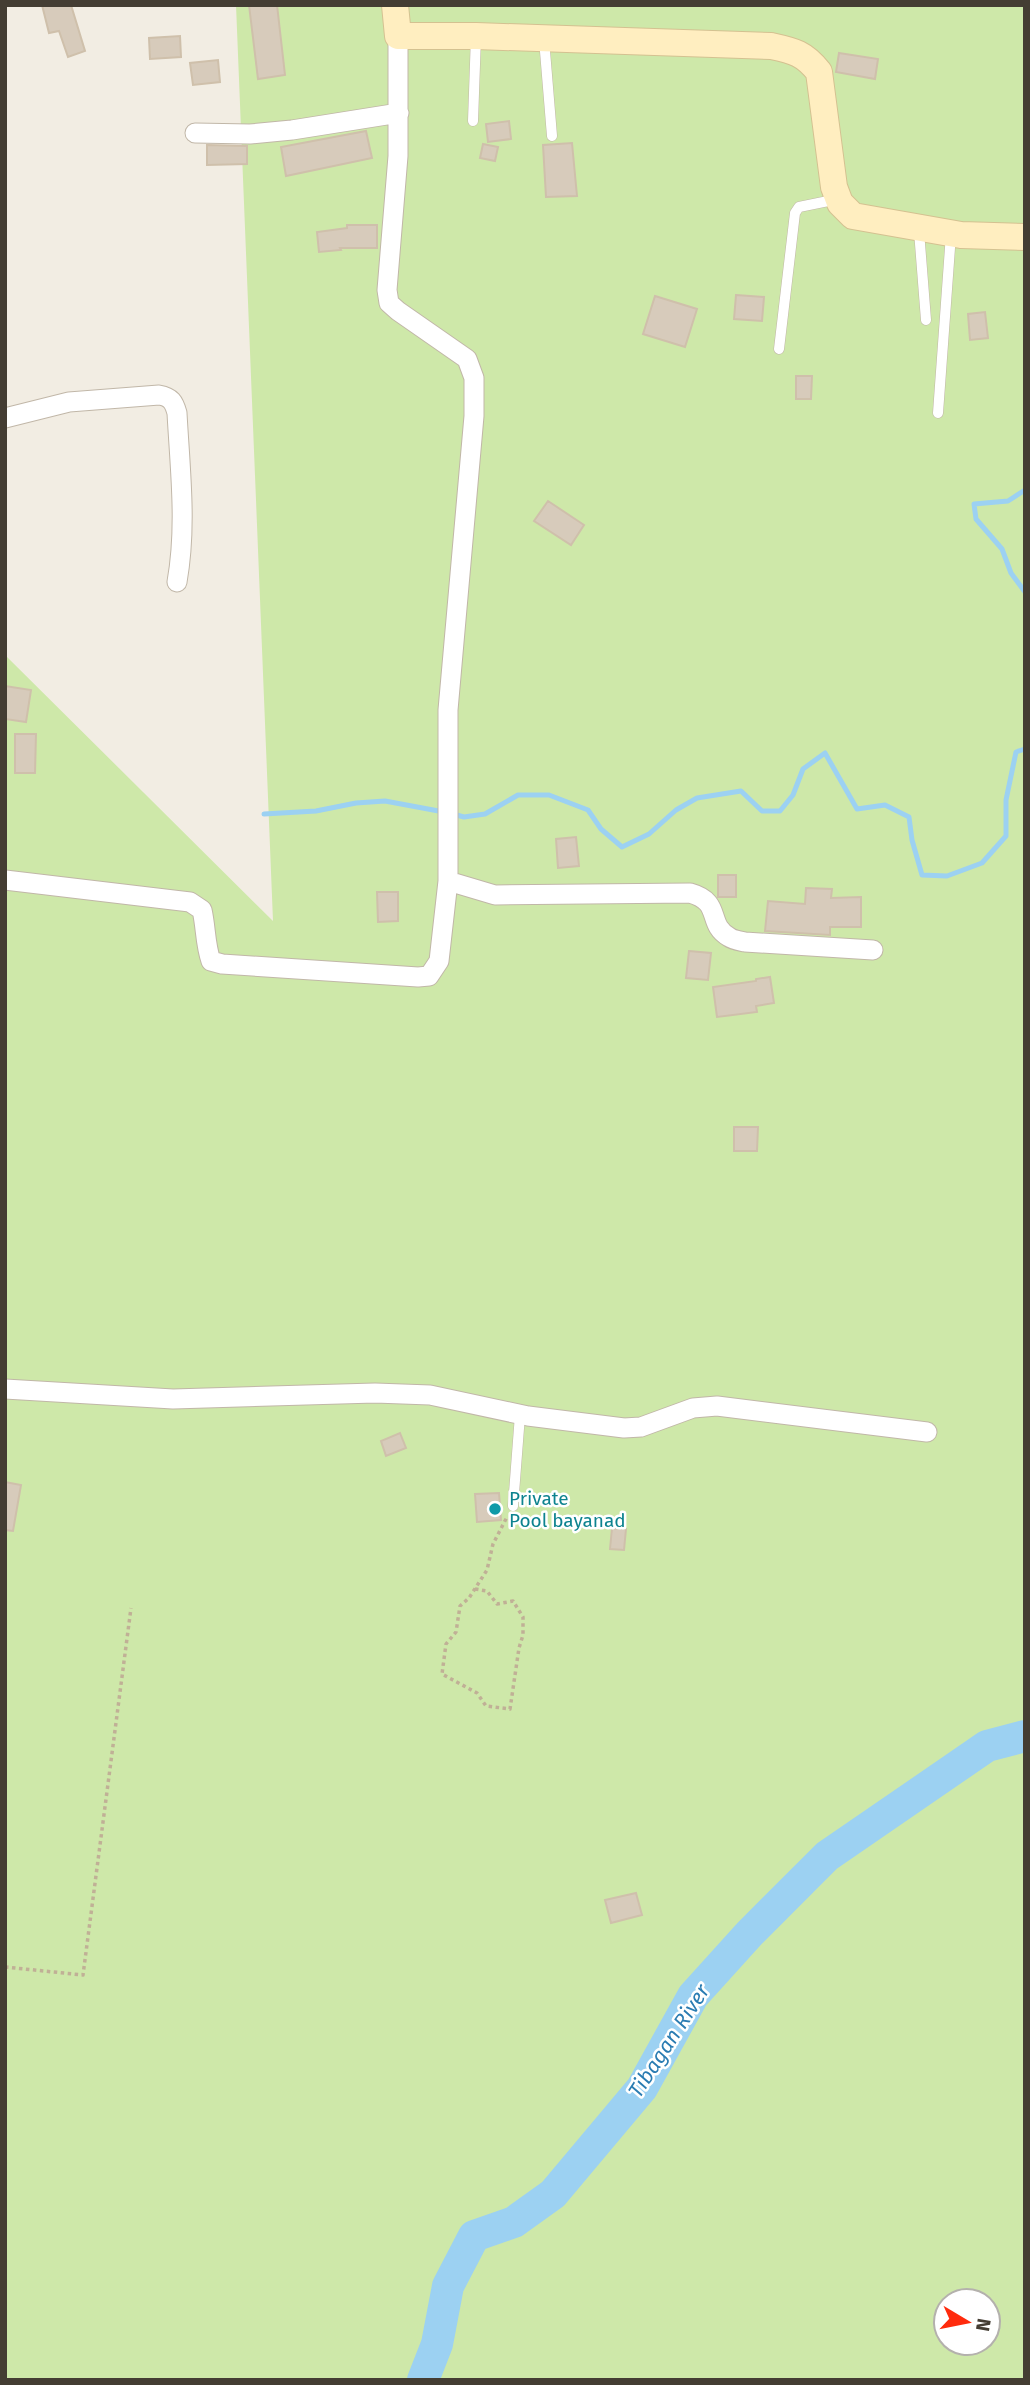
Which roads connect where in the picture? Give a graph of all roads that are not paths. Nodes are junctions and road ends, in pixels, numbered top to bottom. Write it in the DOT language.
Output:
graph roads {
  1 [pos="395,5"];
  2 [pos="398,36"];
  3 [pos="476,36"];
  4 [pos="544,38"];
  5 [pos="399,113"];
  6 [pos="473,121"];
  7 [pos="195,133"];
  8 [pos="552,136"];
  9 [pos="839,199"];
  10 [pos="919,227"];
  11 [pos="951,233"];
  12 [pos="1025,237"];
  13 [pos="926,320"];
  14 [pos="779,349"];
  15 [pos="938,413"];
  16 [pos="5,418"];
  17 [pos="177,582"];
  18 [pos="5,880"];
  19 [pos="448,881"];
  20 [pos="873,950"];
  21 [pos="5,1389"];
  22 [pos="520,1415"];
  23 [pos="928,1432"];
  24 [pos="513,1506"];
  1 -- 2 [label="street"];
  2 -- 3 [label="street"];
  2 -- 5 [label="street"];
  3 -- 4 [label="street"];
  3 -- 6 [label="lane"];
  4 -- 8 [label="lane"];
  4 -- 9 [label="street"];
  5 -- 7 [label="street"];
  5 -- 19 [label="street"];
  9 -- 10 [label="street"];
  9 -- 14 [label="lane"];
  10 -- 11 [label="street"];
  10 -- 13 [label="lane"];
  11 -- 12 [label="street"];
  11 -- 15 [label="lane"];
  16 -- 17 [label="street"];
  18 -- 19 [label="street"];
  19 -- 20 [label="street"];
  21 -- 22 [label="street"];
  22 -- 23 [label="street"];
  22 -- 24 [label="lane"];
}
